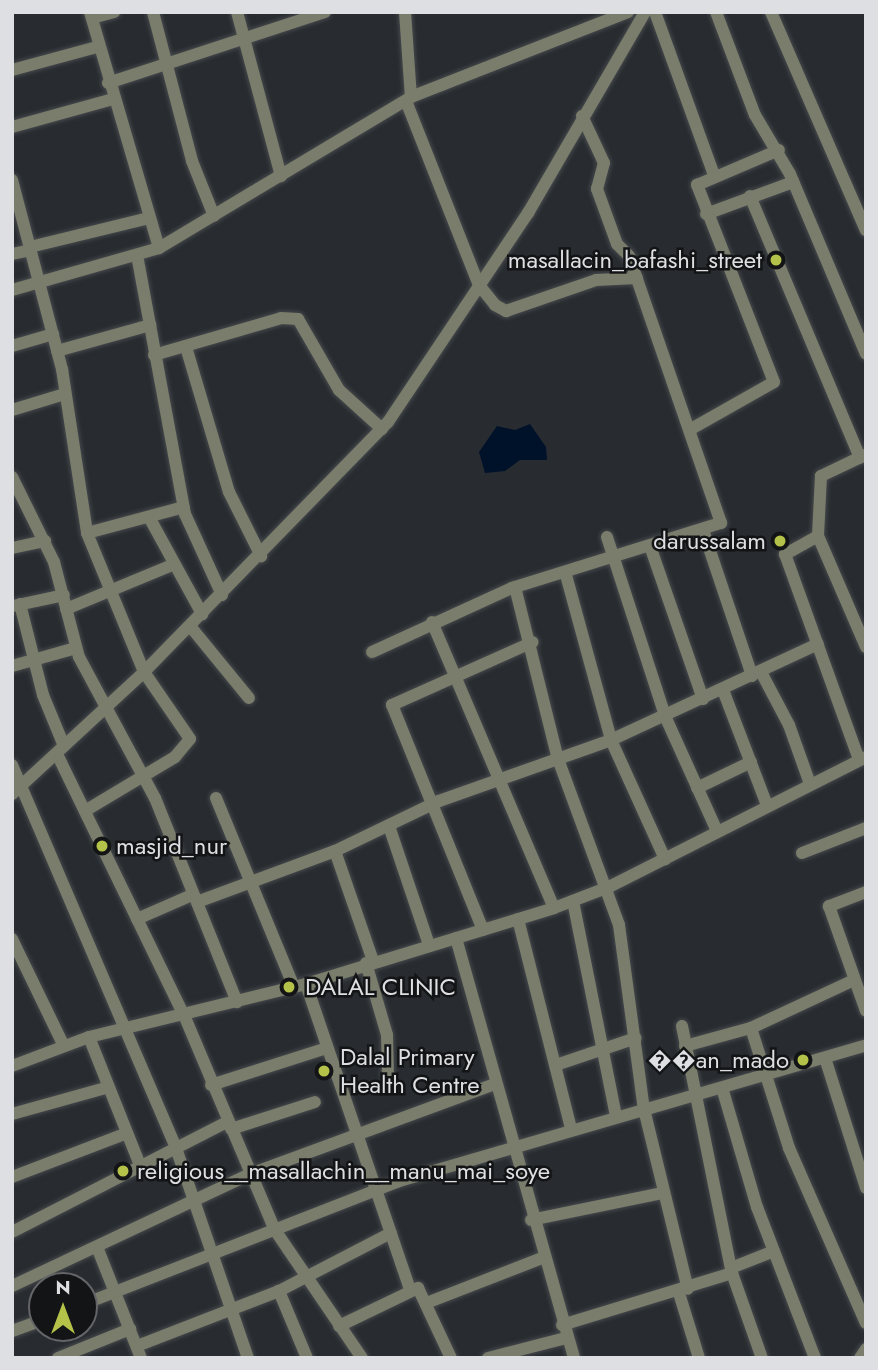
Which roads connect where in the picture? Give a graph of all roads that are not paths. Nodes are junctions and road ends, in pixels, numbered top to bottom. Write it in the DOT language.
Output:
graph roads {
  1 [pos="114,12"];
  2 [pos="153,12"];
  3 [pos="237,12"];
  4 [pos="325,12"];
  5 [pos="405,12"];
  6 [pos="628,12"];
  7 [pos="645,12"];
  8 [pos="655,12"];
  9 [pos="716,12"];
  10 [pos="771,12"];
  11 [pos="91,15"];
  12 [pos="243,41"];
  13 [pos="97,47"];
  14 [pos="165,65"];
  15 [pos="12,70"];
  16 [pos="108,83"];
  17 [pos="113,99"];
  18 [pos="409,99"];
  19 [pos="582,116"];
  20 [pos="12,127"];
  21 [pos="779,150"];
  22 [pos="714,175"];
  23 [pos="281,176"];
  24 [pos="12,180"];
  25 [pos="793,181"];
  26 [pos="14,195"];
  27 [pos="750,196"];
  28 [pos="706,214"];
  29 [pos="214,216"];
  30 [pos="149,218"];
  31 [pos="864,221"];
  32 [pos="159,248"];
  33 [pos="30,249"];
  34 [pos="12,254"];
  35 [pos="137,255"];
  36 [pos="637,278"];
  37 [pos="39,284"];
  38 [pos="479,285"];
  39 [pos="12,290"];
  40 [pos="150,325"];
  41 [pos="53,334"];
  42 [pos="12,346"];
  43 [pos="186,347"];
  44 [pos="57,351"];
  45 [pos="866,354"];
  46 [pos="154,355"];
  47 [pos="65,394"];
  48 [pos="12,410"];
  49 [pos="382,429"];
  50 [pos="691,429"];
  51 [pos="863,456"];
  52 [pos="12,477"];
  53 [pos="184,507"];
  54 [pos="149,517"];
  55 [pos="703,530"];
  56 [pos="88,533"];
  57 [pos="818,536"];
  58 [pos="607,537"];
  59 [pos="46,541"];
  60 [pos="650,546"];
  61 [pos="12,548"];
  62 [pos="261,556"];
  63 [pos="614,556"];
  64 [pos="172,565"];
  65 [pos="566,575"];
  66 [pos="515,587"];
  67 [pos="111,592"];
  68 [pos="222,595"];
  69 [pos="65,602"];
  70 [pos="16,605"];
  71 [pos="202,614"];
  72 [pos="432,622"];
  73 [pos="190,626"];
  74 [pos="533,642"];
  75 [pos="818,644"];
  76 [pos="866,647"];
  77 [pos="76,648"];
  78 [pos="372,652"];
  79 [pos="33,660"];
  80 [pos="12,666"];
  81 [pos="144,672"];
  82 [pos="756,674"];
  83 [pos="452,676"];
  84 [pos="723,690"];
  85 [pos="249,698"];
  86 [pos="703,699"];
  87 [pos="102,709"];
  88 [pos="665,716"];
  89 [pos="611,740"];
  90 [pos="61,750"];
  91 [pos="558,759"];
  92 [pos="862,759"];
  93 [pos="751,762"];
  94 [pos="12,765"];
  95 [pos="143,775"];
  96 [pos="496,779"];
  97 [pos="810,784"];
  98 [pos="697,789"];
  99 [pos="17,791"];
  100 [pos="216,798"];
  101 [pos="432,804"];
  102 [pos="767,805"];
  103 [pos="88,809"];
  104 [pos="389,826"];
  105 [pos="866,828"];
  106 [pos="717,831"];
  107 [pos="335,851"];
  108 [pos="802,853"];
  109 [pos="664,859"];
  110 [pos="251,884"];
  111 [pos="609,887"];
  112 [pos="866,892"];
  113 [pos="194,898"];
  114 [pos="573,901"];
  115 [pos="554,908"];
  116 [pos="137,919"];
  117 [pos="518,919"];
  118 [pos="483,930"];
  119 [pos="456,937"];
  120 [pos="12,939"];
  121 [pos="429,945"];
  122 [pos="369,962"];
  123 [pos="855,980"];
  124 [pos="300,985"];
  125 [pos="237,1002"];
  126 [pos="866,1011"];
  127 [pos="184,1015"];
  128 [pos="682,1026"];
  129 [pos="128,1028"];
  130 [pos="751,1028"];
  131 [pos="89,1037"];
  132 [pos="636,1038"];
  133 [pos="866,1045"];
  134 [pos="64,1046"];
  135 [pos="685,1046"];
  136 [pos="327,1048"];
  137 [pos="603,1048"];
  138 [pos="826,1061"];
  139 [pos="556,1065"];
  140 [pos="12,1066"];
  141 [pos="388,1076"];
  142 [pos="766,1078"];
  143 [pos="495,1084"];
  144 [pos="211,1085"];
  145 [pos="106,1088"];
  146 [pos="723,1091"];
  147 [pos="694,1098"];
  148 [pos="315,1102"];
  149 [pos="644,1109"];
  150 [pos="12,1114"];
  151 [pos="616,1116"];
  152 [pos="229,1125"];
  153 [pos="571,1129"];
  154 [pos="127,1133"];
  155 [pos="356,1134"];
  156 [pos="511,1145"];
  157 [pos="176,1148"];
  158 [pos="141,1167"];
  159 [pos="250,1174"];
  160 [pos="12,1177"];
  161 [pos="866,1188"];
  162 [pos="379,1189"];
  163 [pos="663,1194"];
  164 [pos="194,1201"];
  165 [pos="531,1220"];
  166 [pos="275,1230"];
  167 [pos="12,1233"];
  168 [pos="391,1233"];
  169 [pos="97,1247"];
  170 [pos="774,1251"];
  171 [pos="213,1256"];
  172 [pos="542,1258"];
  173 [pos="732,1270"];
  174 [pos="307,1277"];
  175 [pos="12,1286"];
  176 [pos="409,1287"];
  177 [pos="279,1291"];
  178 [pos="684,1291"];
  179 [pos="116,1292"];
  180 [pos="98,1299"];
  181 [pos="429,1301"];
  182 [pos="232,1312"];
  183 [pos="866,1323"];
  184 [pos="562,1325"];
  185 [pos="339,1326"];
  186 [pos="130,1329"];
  187 [pos="566,1338"];
  188 [pos="866,1349"];
  189 [pos="139,1352"];
  190 [pos="89,1353"];
  191 [pos="58,1358"];
  192 [pos="248,1358"];
  193 [pos="307,1358"];
  194 [pos="362,1358"];
  195 [pos="451,1358"];
  196 [pos="488,1358"];
  197 [pos="573,1358"];
  198 [pos="699,1358"];
  199 [pos="762,1358"];
  200 [pos="815,1358"];
  201 [pos="860,1358"];
  1 -- 11 [label="street"];
  2 -- 14 [label="street"];
  3 -- 12 [label="street"];
  4 -- 12 [label="street"];
  5 -- 18 [label="street"];
  6 -- 18 [label="street"];
  7 -- 19 [label="street"];
  8 -- 22 [label="street"];
  9 -- 21 [label="street"];
  10 -- 31 [label="street"];
  11 -- 13 [label="street"];
  12 -- 14 [label="street"];
  12 -- 23 [label="street"];
  13 -- 15 [label="street"];
  13 -- 16 [label="street"];
  14 -- 16 [label="street"];
  14 -- 29 [label="street"];
  16 -- 17 [label="street"];
  17 -- 20 [label="street"];
  17 -- 30 [label="street"];
  18 -- 23 [label="street"];
  18 -- 38 [label="street"];
  19 -- 36 [label="street"];
  19 -- 38 [label="street"];
  21 -- 22 [label="street"];
  21 -- 25 [label="street"];
  22 -- 28 [label="street"];
  23 -- 29 [label="street"];
  24 -- 26 [label="street"];
  25 -- 27 [label="street"];
  25 -- 45 [label="street"];
  26 -- 33 [label="street"];
  27 -- 28 [label="street"];
  27 -- 51 [label="street"];
  28 -- 50 [label="street"];
  29 -- 32 [label="street"];
  30 -- 32 [label="street"];
  30 -- 33 [label="street"];
  32 -- 35 [label="street"];
  33 -- 34 [label="street"];
  33 -- 37 [label="street"];
  35 -- 37 [label="street"];
  35 -- 40 [label="street"];
  36 -- 38 [label="street"];
  36 -- 50 [label="street"];
  37 -- 39 [label="street"];
  37 -- 41 [label="street"];
  38 -- 49 [label="street"];
  40 -- 44 [label="street"];
  40 -- 46 [label="street"];
  41 -- 42 [label="street"];
  41 -- 44 [label="street"];
  43 -- 46 [label="street"];
  43 -- 49 [label="street"];
  43 -- 62 [label="street"];
  44 -- 47 [label="street"];
  46 -- 53 [label="street"];
  47 -- 48 [label="street"];
  47 -- 56 [label="street"];
  49 -- 62 [label="street"];
  50 -- 55 [label="street"];
  51 -- 57 [label="street"];
  52 -- 59 [label="street"];
  53 -- 54 [label="street"];
  53 -- 68 [label="street"];
  54 -- 56 [label="street"];
  54 -- 64 [label="street"];
  55 -- 60 [label="street"];
  55 -- 82 [label="street"];
  56 -- 67 [label="street"];
  57 -- 75 [label="street"];
  57 -- 76 [label="street"];
  58 -- 63 [label="street"];
  59 -- 61 [label="street"];
  59 -- 69 [label="street"];
  60 -- 63 [label="street"];
  60 -- 86 [label="street"];
  62 -- 68 [label="street"];
  63 -- 65 [label="street"];
  63 -- 88 [label="street"];
  64 -- 67 [label="street"];
  64 -- 71 [label="street"];
  65 -- 66 [label="street"];
  65 -- 89 [label="street"];
  66 -- 72 [label="street"];
  66 -- 74 [label="street"];
  67 -- 69 [label="street"];
  67 -- 81 [label="street"];
  68 -- 71 [label="street"];
  69 -- 70 [label="street"];
  69 -- 77 [label="street"];
  70 -- 79 [label="street"];
  71 -- 73 [label="street"];
  72 -- 78 [label="street"];
  72 -- 83 [label="street"];
  73 -- 81 [label="street"];
  73 -- 85 [label="street"];
  74 -- 83 [label="street"];
  74 -- 91 [label="street"];
  75 -- 82 [label="street"];
  75 -- 92 [label="street"];
  77 -- 79 [label="street"];
  77 -- 87 [label="street"];
  79 -- 80 [label="street"];
  79 -- 90 [label="street"];
  81 -- 87 [label="street"];
  81 -- 95 [label="street"];
  82 -- 84 [label="street"];
  82 -- 97 [label="street"];
  83 -- 96 [label="street"];
  83 -- 101 [label="street"];
  84 -- 86 [label="street"];
  84 -- 93 [label="street"];
  86 -- 88 [label="street"];
  87 -- 90 [label="street"];
  87 -- 95 [label="street"];
  88 -- 89 [label="street"];
  88 -- 98 [label="street"];
  89 -- 91 [label="street"];
  89 -- 109 [label="street"];
  90 -- 99 [label="street"];
  90 -- 103 [label="street"];
  91 -- 96 [label="street"];
  91 -- 111 [label="street"];
  92 -- 97 [label="street"];
  93 -- 98 [label="street"];
  93 -- 102 [label="street"];
  94 -- 99 [label="street"];
  95 -- 103 [label="street"];
  95 -- 113 [label="street"];
  96 -- 101 [label="street"];
  96 -- 115 [label="street"];
  97 -- 102 [label="street"];
  98 -- 106 [label="street"];
  99 -- 129 [label="street"];
  100 -- 110 [label="street"];
  101 -- 104 [label="street"];
  101 -- 118 [label="street"];
  102 -- 106 [label="street"];
  103 -- 116 [label="street"];
  104 -- 107 [label="street"];
  104 -- 121 [label="street"];
  105 -- 108 [label="street"];
  106 -- 109 [label="street"];
  107 -- 110 [label="street"];
  107 -- 122 [label="street"];
  109 -- 111 [label="street"];
  110 -- 113 [label="street"];
  110 -- 124 [label="street"];
  111 -- 114 [label="street"];
  111 -- 132 [label="street"];
  112 -- 123 [label="street"];
  113 -- 116 [label="street"];
  113 -- 125 [label="street"];
  114 -- 115 [label="street"];
  114 -- 137 [label="street"];
  115 -- 117 [label="street"];
  116 -- 127 [label="street"];
  117 -- 118 [label="street"];
  117 -- 139 [label="street"];
  118 -- 119 [label="street"];
  119 -- 121 [label="street"];
  119 -- 143 [label="street"];
  120 -- 134 [label="street"];
  121 -- 122 [label="street"];
  122 -- 124 [label="street"];
  122 -- 141 [label="street"];
  123 -- 126 [label="street"];
  123 -- 130 [label="street"];
  124 -- 125 [label="street"];
  124 -- 136 [label="street"];
  125 -- 127 [label="street"];
  127 -- 129 [label="street"];
  127 -- 144 [label="street"];
  128 -- 135 [label="street"];
  129 -- 131 [label="street"];
  129 -- 157 [label="street"];
  130 -- 135 [label="street"];
  130 -- 142 [label="street"];
  131 -- 134 [label="street"];
  131 -- 145 [label="street"];
  132 -- 137 [label="street"];
  132 -- 149 [label="street"];
  133 -- 138 [label="street"];
  134 -- 140 [label="street"];
  135 -- 147 [label="street"];
  136 -- 144 [label="street"];
  136 -- 155 [label="street"];
  137 -- 139 [label="street"];
  137 -- 151 [label="street"];
  138 -- 142 [label="street"];
  138 -- 161 [label="street"];
  139 -- 153 [label="street"];
  142 -- 146 [label="street"];
  142 -- 183 [label="street"];
  143 -- 155 [label="street"];
  143 -- 156 [label="street"];
  144 -- 152 [label="street"];
  145 -- 150 [label="street"];
  145 -- 154 [label="street"];
  146 -- 147 [label="street"];
  146 -- 170 [label="street"];
  147 -- 149 [label="street"];
  147 -- 173 [label="street"];
  148 -- 152 [label="street"];
  149 -- 151 [label="street"];
  149 -- 163 [label="street"];
  151 -- 153 [label="street"];
  152 -- 157 [label="street"];
  152 -- 159 [label="street"];
  153 -- 156 [label="street"];
  154 -- 158 [label="street"];
  154 -- 160 [label="street"];
  155 -- 159 [label="street"];
  155 -- 162 [label="street"];
  156 -- 162 [label="street"];
  156 -- 165 [label="street"];
  157 -- 158 [label="street"];
  157 -- 164 [label="street"];
  158 -- 167 [label="street"];
  159 -- 164 [label="street"];
  159 -- 166 [label="street"];
  162 -- 166 [label="street"];
  162 -- 168 [label="street"];
  163 -- 165 [label="street"];
  163 -- 178 [label="street"];
  164 -- 169 [label="street"];
  164 -- 171 [label="street"];
  165 -- 172 [label="street"];
  166 -- 171 [label="street"];
  166 -- 174 [label="street"];
  168 -- 174 [label="street"];
  168 -- 176 [label="street"];
  169 -- 175 [label="street"];
  169 -- 179 [label="street"];
  170 -- 173 [label="street"];
  170 -- 200 [label="street"];
  171 -- 179 [label="street"];
  171 -- 182 [label="street"];
  172 -- 181 [label="street"];
  172 -- 184 [label="street"];
  173 -- 178 [label="street"];
  173 -- 199 [label="street"];
  174 -- 177 [label="street"];
  174 -- 185 [label="street"];
  176 -- 181 [label="street"];
  176 -- 185 [label="street"];
  177 -- 182 [label="street"];
  177 -- 193 [label="street"];
  178 -- 184 [label="street"];
  178 -- 198 [label="street"];
  179 -- 180 [label="street"];
  179 -- 186 [label="street"];
  181 -- 195 [label="street"];
  182 -- 189 [label="street"];
  182 -- 192 [label="street"];
  184 -- 187 [label="street"];
  185 -- 194 [label="street"];
  186 -- 189 [label="street"];
  186 -- 190 [label="street"];
  187 -- 196 [label="street"];
  187 -- 197 [label="street"];
  188 -- 201 [label="street"];
  190 -- 191 [label="street"];
}
